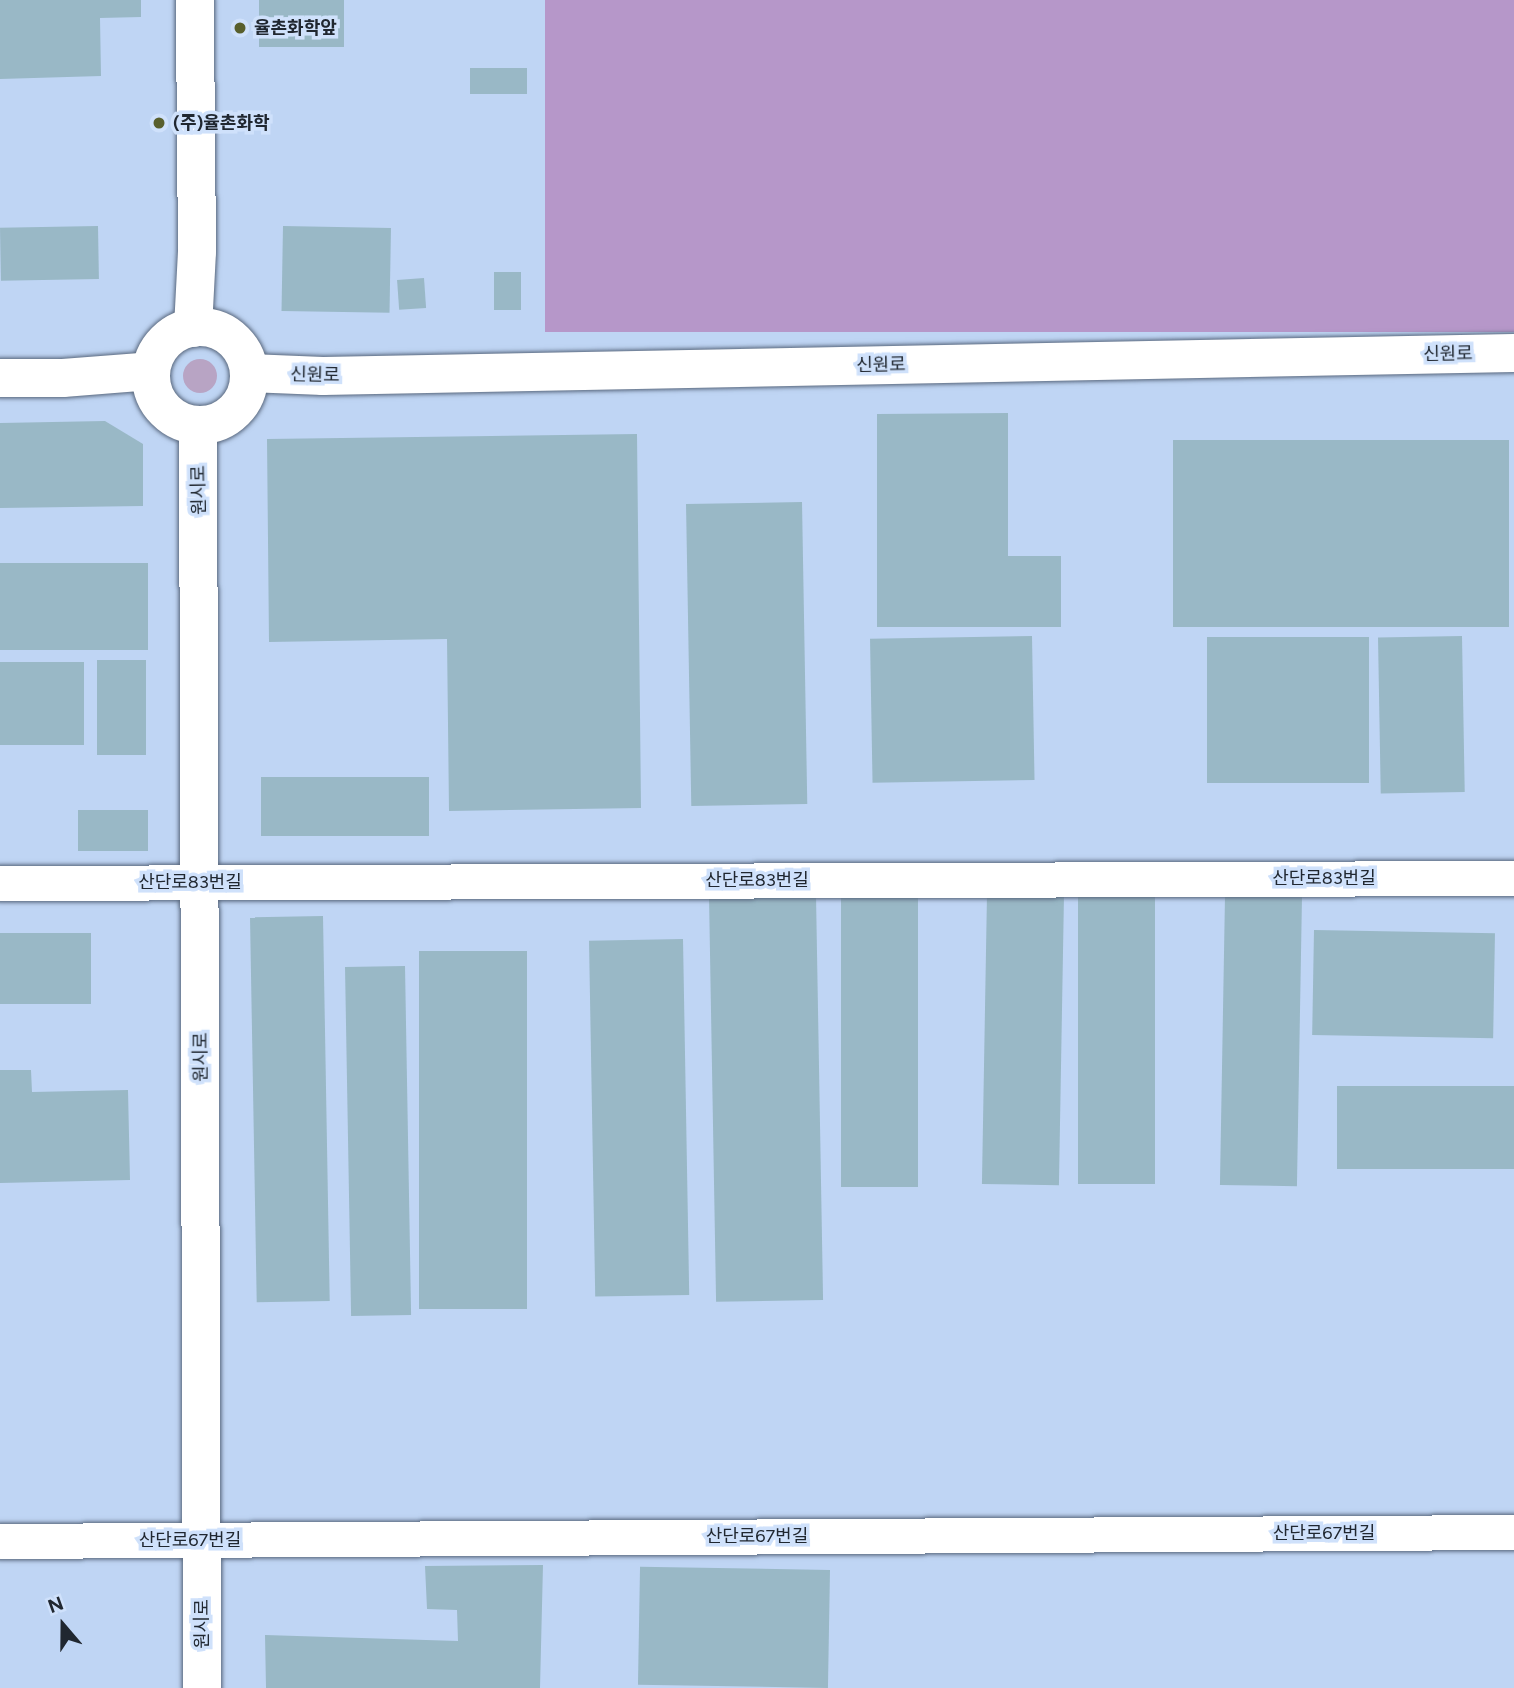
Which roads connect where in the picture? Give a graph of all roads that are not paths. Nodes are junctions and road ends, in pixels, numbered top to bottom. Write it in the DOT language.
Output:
graph roads {
  1 [pos="195,0"];
  2 [pos="193,327"];
  3 [pos="1514,353"];
  4 [pos="151,371"];
  5 [pos="249,373"];
  6 [pos="0,378"];
  7 [pos="198,425"];
  8 [pos="1514,878"];
  9 [pos="200,882"];
  10 [pos="0,883"];
  11 [pos="1514,1531"];
  12 [pos="202,1540"];
  13 [pos="0,1541"];
  14 [pos="202,1688"];
  1 -- 2 [label="street"];
  2 -- 4 [label="street"];
  2 -- 5 [label="street"];
  3 -- 5 [label="street, 신원로"];
  4 -- 6 [label="street"];
  4 -- 7 [label="street"];
  5 -- 7 [label="street"];
  7 -- 9 [label="street, 원시로"];
  8 -- 9 [label="street, 산단로83번길"];
  9 -- 10 [label="street, 산단로83번길"];
  9 -- 12 [label="street, 원시로"];
  11 -- 12 [label="street, 산단로67번길"];
  12 -- 13 [label="street, 산단로67번길"];
  12 -- 14 [label="street, 원시로"];
}
